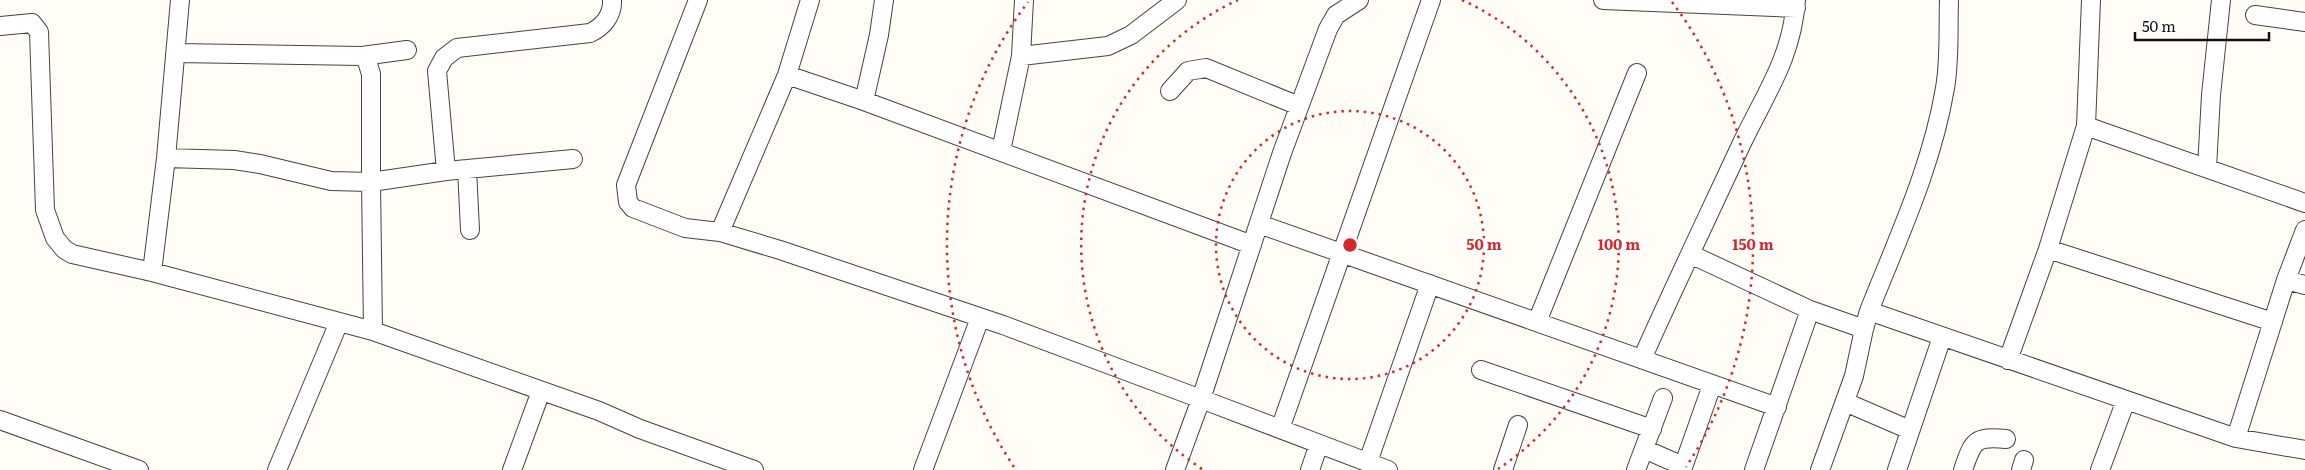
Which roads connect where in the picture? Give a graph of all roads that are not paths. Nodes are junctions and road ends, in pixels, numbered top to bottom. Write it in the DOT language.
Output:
graph roads {
  1 [pos="180,0"];
  2 [pos="612,0"];
  3 [pos="698,0"];
  4 [pos="810,0"];
  5 [pos="884,0"];
  6 [pos="1024,0"];
  7 [pos="1359,0"];
  8 [pos="1432,0"];
  9 [pos="1603,0"];
  10 [pos="1949,0"];
  11 [pos="2091,0"];
  12 [pos="2221,0"];
  13 [pos="1173,2"];
  14 [pos="1796,4"];
  15 [pos="2255,15"];
  16 [pos="2305,22"];
  17 [pos="0,26"];
  18 [pos="407,50"];
  19 [pos="176,53"];
  20 [pos="362,56"];
  21 [pos="1021,56"];
  22 [pos="1637,73"];
  23 [pos="787,75"];
  24 [pos="1170,92"];
  25 [pos="864,101"];
  26 [pos="1300,106"];
  27 [pos="2086,126"];
  28 [pos="1001,152"];
  29 [pos="166,158"];
  30 [pos="573,159"];
  31 [pos="2207,168"];
  32 [pos="467,169"];
  33 [pos="446,170"];
  34 [pos="371,182"];
  35 [pos="2305,203"];
  36 [pos="1259,224"];
  37 [pos="470,230"];
  38 [pos="2305,230"];
  39 [pos="720,232"];
  40 [pos="1252,245"];
  41 [pos="2048,249"];
  42 [pos="1343,252"];
  43 [pos="1690,254"];
  44 [pos="152,272"];
  45 [pos="2286,280"];
  46 [pos="1430,284"];
  47 [pos="2305,285"];
  48 [pos="1810,310"];
  49 [pos="1869,311"];
  50 [pos="980,318"];
  51 [pos="339,322"];
  52 [pos="1537,322"];
  53 [pos="2273,322"];
  54 [pos="1864,329"];
  55 [pos="372,331"];
  56 [pos="1942,337"];
  57 [pos="1642,360"];
  58 [pos="2008,360"];
  59 [pos="1481,370"];
  60 [pos="1712,384"];
  61 [pos="541,392"];
  62 [pos="1201,398"];
  63 [pos="1663,398"];
  64 [pos="2126,400"];
  65 [pos="1845,402"];
  66 [pos="1777,407"];
  67 [pos="0,420"];
  68 [pos="1518,425"];
  69 [pos="1280,429"];
  70 [pos="1652,429"];
  71 [pos="1910,430"];
  72 [pos="2236,438"];
  73 [pos="2006,439"];
  74 [pos="1319,444"];
  75 [pos="1644,449"];
  76 [pos="2305,450"];
  77 [pos="1368,462"];
  78 [pos="1683,468"];
  79 [pos="131,469"];
  80 [pos="277,470"];
  81 [pos="512,470"];
  82 [pos="754,470"];
  83 [pos="923,470"];
  84 [pos="1175,470"];
  85 [pos="1310,470"];
  86 [pos="1388,470"];
  87 [pos="1503,470"];
  88 [pos="1636,470"];
  89 [pos="1754,470"];
  90 [pos="1820,470"];
  91 [pos="1897,470"];
  92 [pos="1963,470"];
  93 [pos="2100,470"];
  1 -- 19 [label="street"];
  2 -- 33 [label="street"];
  3 -- 39 [label="street"];
  4 -- 23 [label="street"];
  5 -- 25 [label="street"];
  6 -- 21 [label="street"];
  7 -- 26 [label="street"];
  8 -- 42 [label="street"];
  9 -- 14 [label="street"];
  10 -- 49 [label="street"];
  11 -- 27 [label="street"];
  12 -- 31 [label="street"];
  13 -- 21 [label="street"];
  14 -- 43 [label="street"];
  15 -- 16 [label="street"];
  17 -- 44 [label="street"];
  18 -- 20 [label="street"];
  19 -- 20 [label="street"];
  19 -- 29 [label="street"];
  20 -- 34 [label="street"];
  21 -- 28 [label="street"];
  22 -- 52 [label="street"];
  23 -- 25 [label="street"];
  23 -- 39 [label="street"];
  24 -- 26 [label="street"];
  25 -- 28 [label="street"];
  26 -- 36 [label="street"];
  27 -- 31 [label="street"];
  27 -- 41 [label="street"];
  28 -- 40 [label="street"];
  29 -- 34 [label="street"];
  29 -- 44 [label="street"];
  30 -- 32 [label="street"];
  31 -- 35 [label="street"];
  32 -- 33 [label="street"];
  32 -- 37 [label="street"];
  33 -- 34 [label="street"];
  34 -- 55 [label="street"];
  36 -- 40 [label="street"];
  36 -- 42 [label="street"];
  38 -- 45 [label="street"];
  39 -- 50 [label="street"];
  40 -- 62 [label="street"];
  41 -- 53 [label="street"];
  41 -- 58 [label="street"];
  42 -- 46 [label="street"];
  42 -- 69 [label="street"];
  43 -- 48 [label="street"];
  43 -- 57 [label="street"];
  44 -- 51 [label="street"];
  45 -- 47 [label="street"];
  45 -- 53 [label="street"];
  46 -- 52 [label="street"];
  46 -- 77 [label="street"];
  48 -- 54 [label="street"];
  48 -- 66 [label="street"];
  49 -- 54 [label="street"];
  49 -- 56 [label="street"];
  50 -- 62 [label="street"];
  50 -- 83 [label="street"];
  51 -- 55 [label="street"];
  51 -- 80 [label="street"];
  52 -- 57 [label="street"];
  53 -- 72 [label="street"];
  54 -- 65 [label="street"];
  55 -- 61 [label="street"];
  56 -- 58 [label="street"];
  56 -- 71 [label="street"];
  57 -- 60 [label="street"];
  58 -- 64 [label="street"];
  59 -- 70 [label="street"];
  60 -- 66 [label="street"];
  60 -- 78 [label="street"];
  61 -- 81 [label="street"];
  61 -- 82 [label="street"];
  62 -- 69 [label="street"];
  62 -- 84 [label="street"];
  63 -- 70 [label="street"];
  64 -- 72 [label="street"];
  64 -- 93 [label="street"];
  65 -- 71 [label="street"];
  65 -- 90 [label="street"];
  66 -- 89 [label="street"];
  67 -- 79 [label="street"];
  68 -- 87 [label="street"];
  69 -- 74 [label="street"];
  70 -- 75 [label="street"];
  71 -- 91 [label="street"];
  72 -- 76 [label="street"];
  73 -- 92 [label="street"];
  74 -- 77 [label="street"];
  74 -- 85 [label="street"];
  75 -- 78 [label="street"];
  75 -- 88 [label="street"];
  77 -- 86 [label="street"];
}
